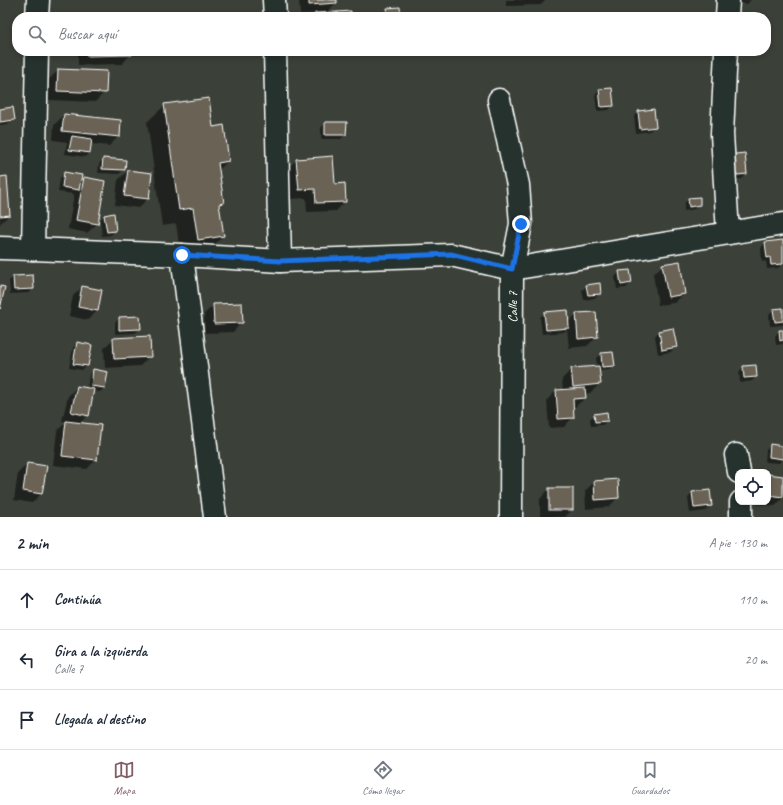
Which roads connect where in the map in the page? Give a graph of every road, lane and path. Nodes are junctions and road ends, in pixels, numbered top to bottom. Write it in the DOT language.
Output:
graph roads {
  1 [pos="38,0"];
  2 [pos="274,0"];
  3 [pos="728,0"];
  4 [pos="37,12"];
  5 [pos="274,12"];
  6 [pos="727,12"];
  7 [pos="37,56"];
  8 [pos="275,56"];
  9 [pos="726,56"];
  10 [pos="499,100"];
  11 [pos="783,224"];
  12 [pos="728,233"];
  13 [pos="0,248"];
  14 [pos="33,248"];
  15 [pos="182,255"];
  16 [pos="280,261"];
  17 [pos="512,269"];
  18 [pos="741,505"];
  19 [pos="216,517"];
  20 [pos="511,517"];
  21 [pos="741,517"];
  1 -- 4 [label="street"];
  2 -- 5 [label="street"];
  3 -- 6 [label="street"];
  7 -- 14 [label="street"];
  8 -- 16 [label="street"];
  9 -- 12 [label="street"];
  10 -- 17 [label="street, Calle 7"];
  11 -- 12 [label="street"];
  12 -- 17 [label="street"];
  13 -- 14 [label="street"];
  14 -- 15 [label="street"];
  15 -- 16 [label="street"];
  15 -- 19 [label="street"];
  16 -- 17 [label="street"];
  17 -- 20 [label="street, Calle 7"];
  18 -- 21 [label="street"];
}
